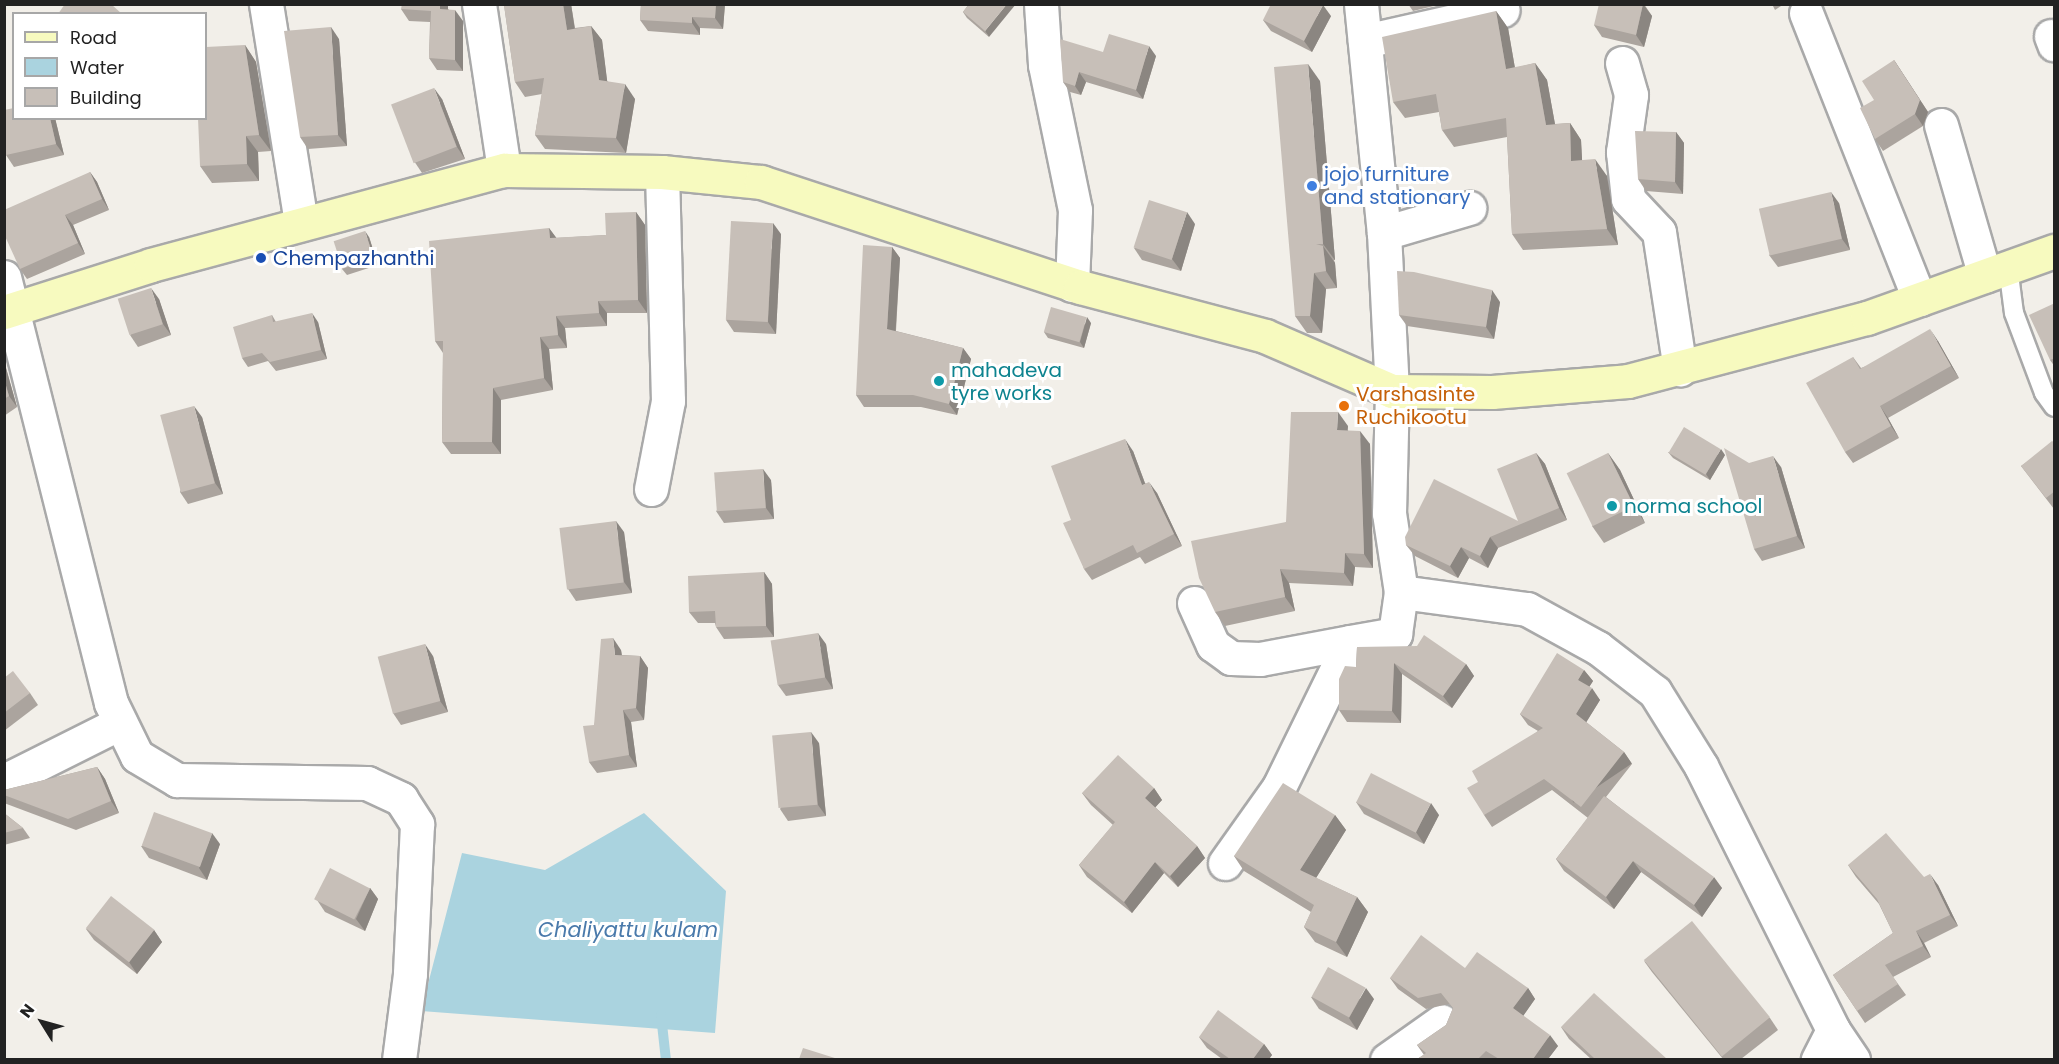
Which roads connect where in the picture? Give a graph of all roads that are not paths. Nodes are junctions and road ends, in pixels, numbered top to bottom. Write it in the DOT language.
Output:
graph roads {
  1 [pos="266,4"];
  2 [pos="479,4"];
  3 [pos="1041,4"];
  4 [pos="1361,4"];
  5 [pos="1503,10"];
  6 [pos="1806,13"];
  7 [pos="1365,41"];
  8 [pos="1622,63"];
  9 [pos="1941,125"];
  10 [pos="504,170"];
  11 [pos="662,172"];
  12 [pos="1469,208"];
  13 [pos="301,223"];
  14 [pos="1384,233"];
  15 [pos="2055,251"];
  16 [pos="1996,272"];
  17 [pos="1072,285"];
  18 [pos="8,298"];
  19 [pos="1919,299"];
  20 [pos="1680,369"];
  21 [pos="1392,391"];
  22 [pos="2055,407"];
  23 [pos="651,489"];
  24 [pos="1401,592"];
  25 [pos="1194,603"];
  26 [pos="1350,642"];
  27 [pos="120,723"];
  28 [pos="4,781"];
  29 [pos="1225,863"];
  30 [pos="1442,1020"];
  31 [pos="1833,1030"];
  32 [pos="399,1059"];
  33 [pos="1387,1059"];
  34 [pos="1818,1059"];
  35 [pos="1852,1059"];
  1 -- 13 [label="street"];
  2 -- 10 [label="street"];
  3 -- 17 [label="street"];
  4 -- 7 [label="street"];
  5 -- 7 [label="street"];
  6 -- 19 [label="street"];
  7 -- 14 [label="street"];
  8 -- 20 [label="street"];
  9 -- 16 [label="street"];
  10 -- 11 [label="main road"];
  10 -- 13 [label="main road"];
  11 -- 17 [label="main road"];
  11 -- 23 [label="street"];
  12 -- 14 [label="street"];
  13 -- 18 [label="main road"];
  14 -- 21 [label="street"];
  15 -- 16 [label="main road"];
  16 -- 19 [label="main road"];
  16 -- 22 [label="lane"];
  17 -- 21 [label="main road"];
  18 -- 27 [label="street"];
  19 -- 20 [label="main road"];
  20 -- 21 [label="main road"];
  21 -- 24 [label="street"];
  24 -- 26 [label="street"];
  24 -- 31 [label="street"];
  25 -- 26 [label="street"];
  26 -- 29 [label="street"];
  27 -- 28 [label="street"];
  27 -- 32 [label="street"];
  30 -- 33 [label="street"];
  31 -- 34 [label="street"];
  31 -- 35 [label="street"];
}
